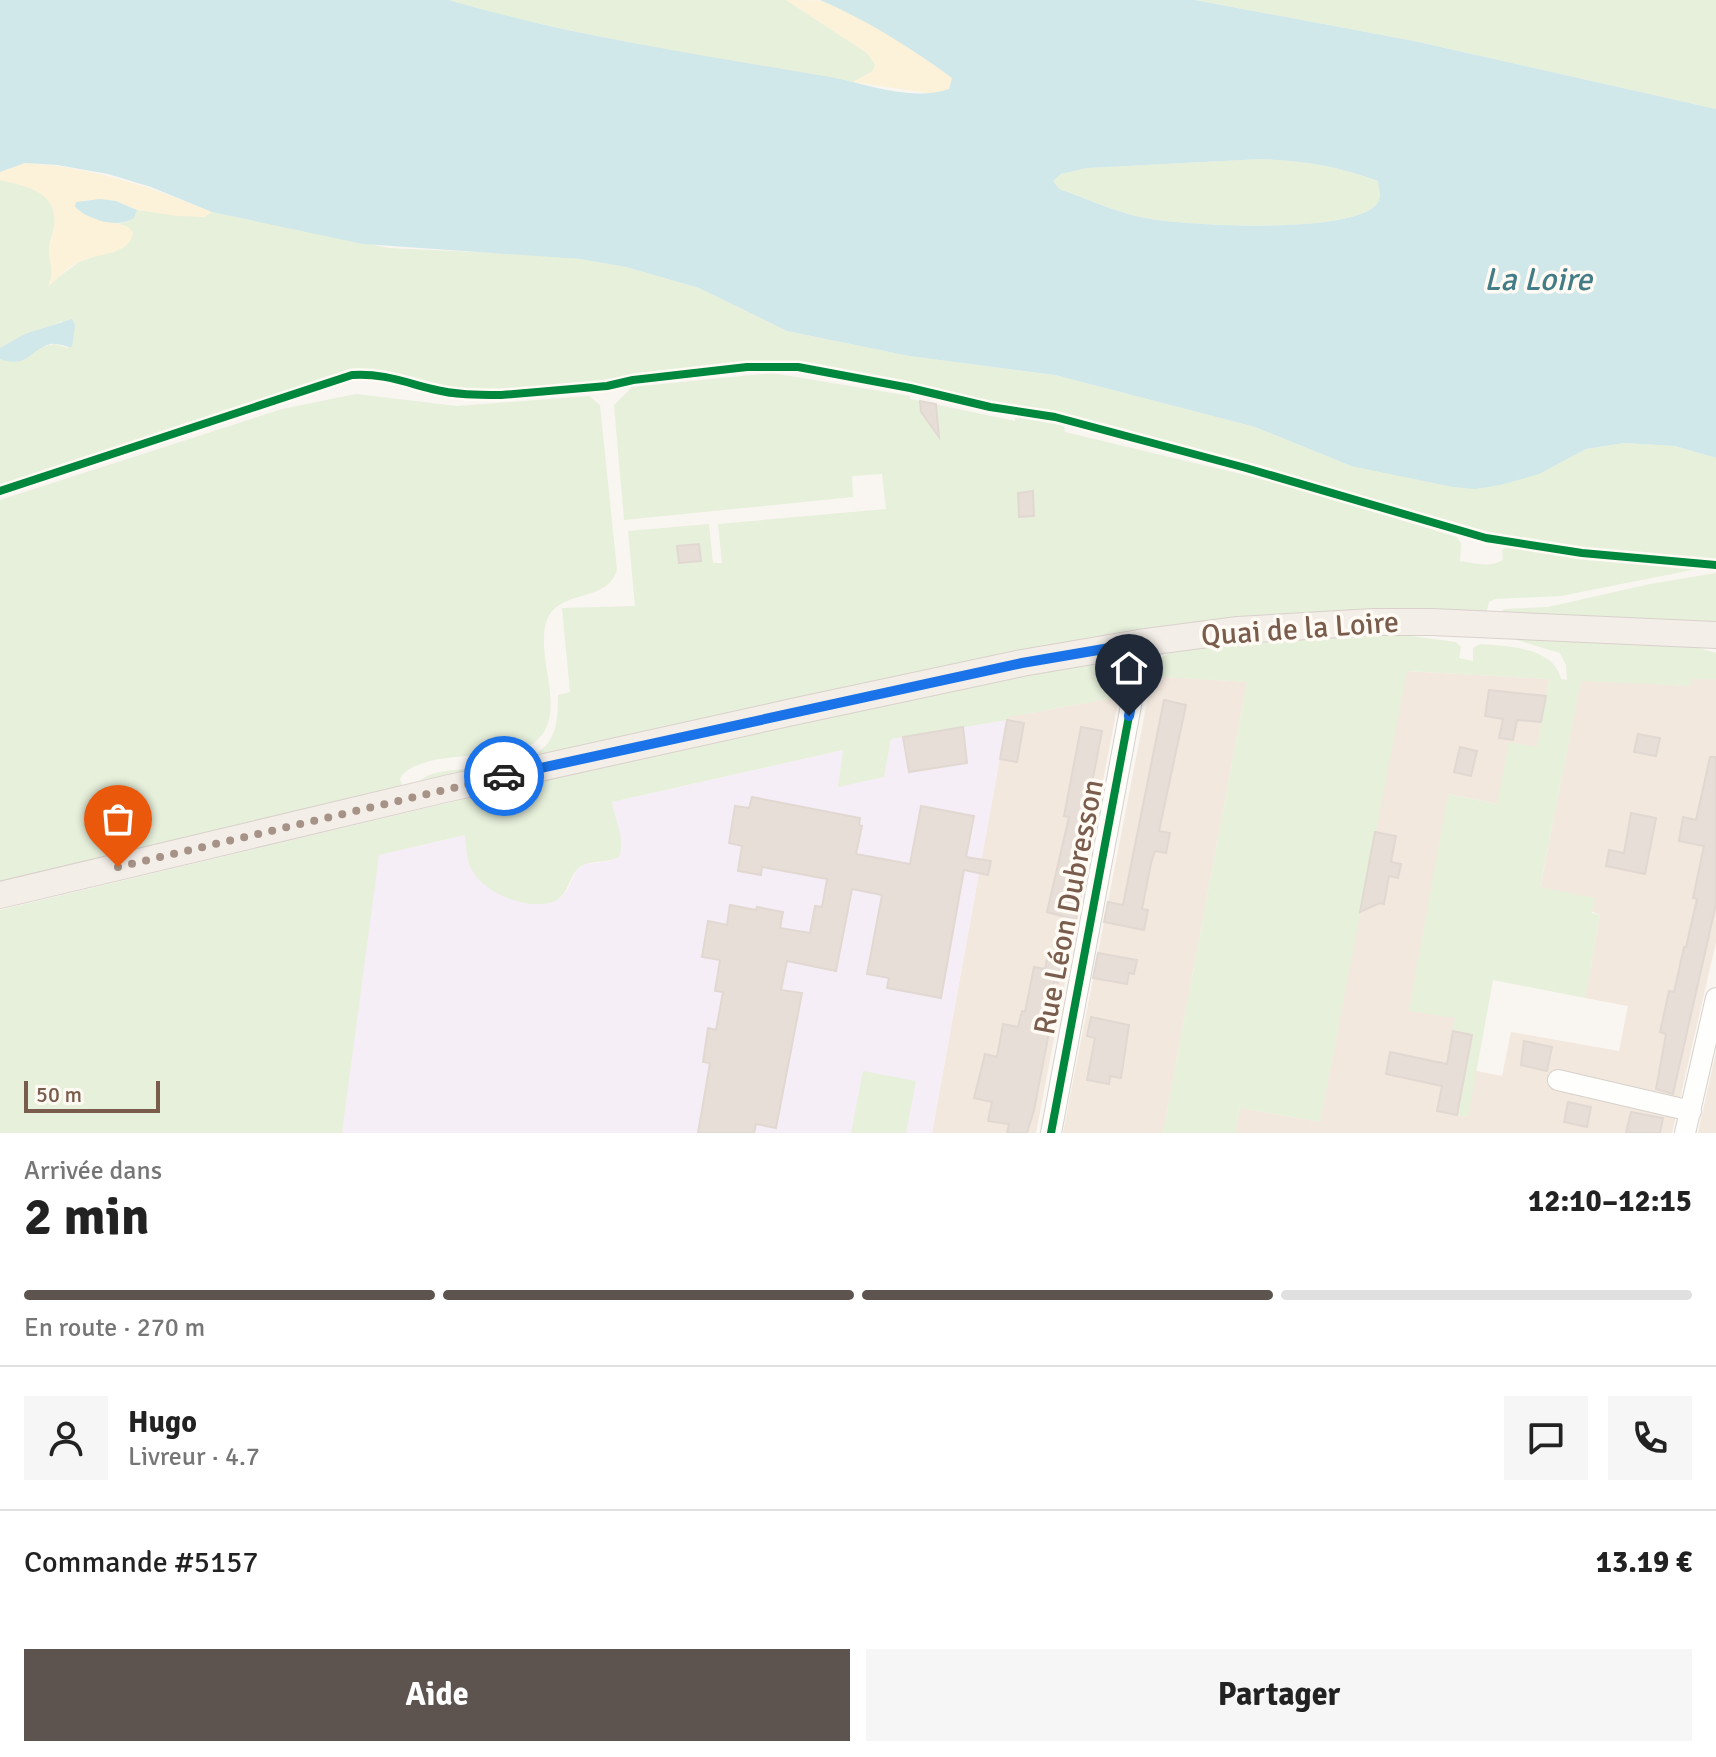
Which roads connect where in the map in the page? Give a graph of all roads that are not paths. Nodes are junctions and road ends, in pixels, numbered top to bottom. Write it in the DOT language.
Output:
graph roads {
  1 [pos="1713,637"];
  2 [pos="1139,643"];
  3 [pos="0,895"];
  4 [pos="1716,998"];
  5 [pos="1558,1080"];
  6 [pos="1691,1111"];
  7 [pos="1051,1133"];
  8 [pos="1685,1133"];
  1 -- 2 [label="main road, Quai de la Loire"];
  2 -- 3 [label="main road, Quai de la Loire"];
  2 -- 7 [label="street, Rue Léon Dubresson"];
  4 -- 6 [label="street"];
  5 -- 6 [label="street"];
  6 -- 8 [label="street"];
}
